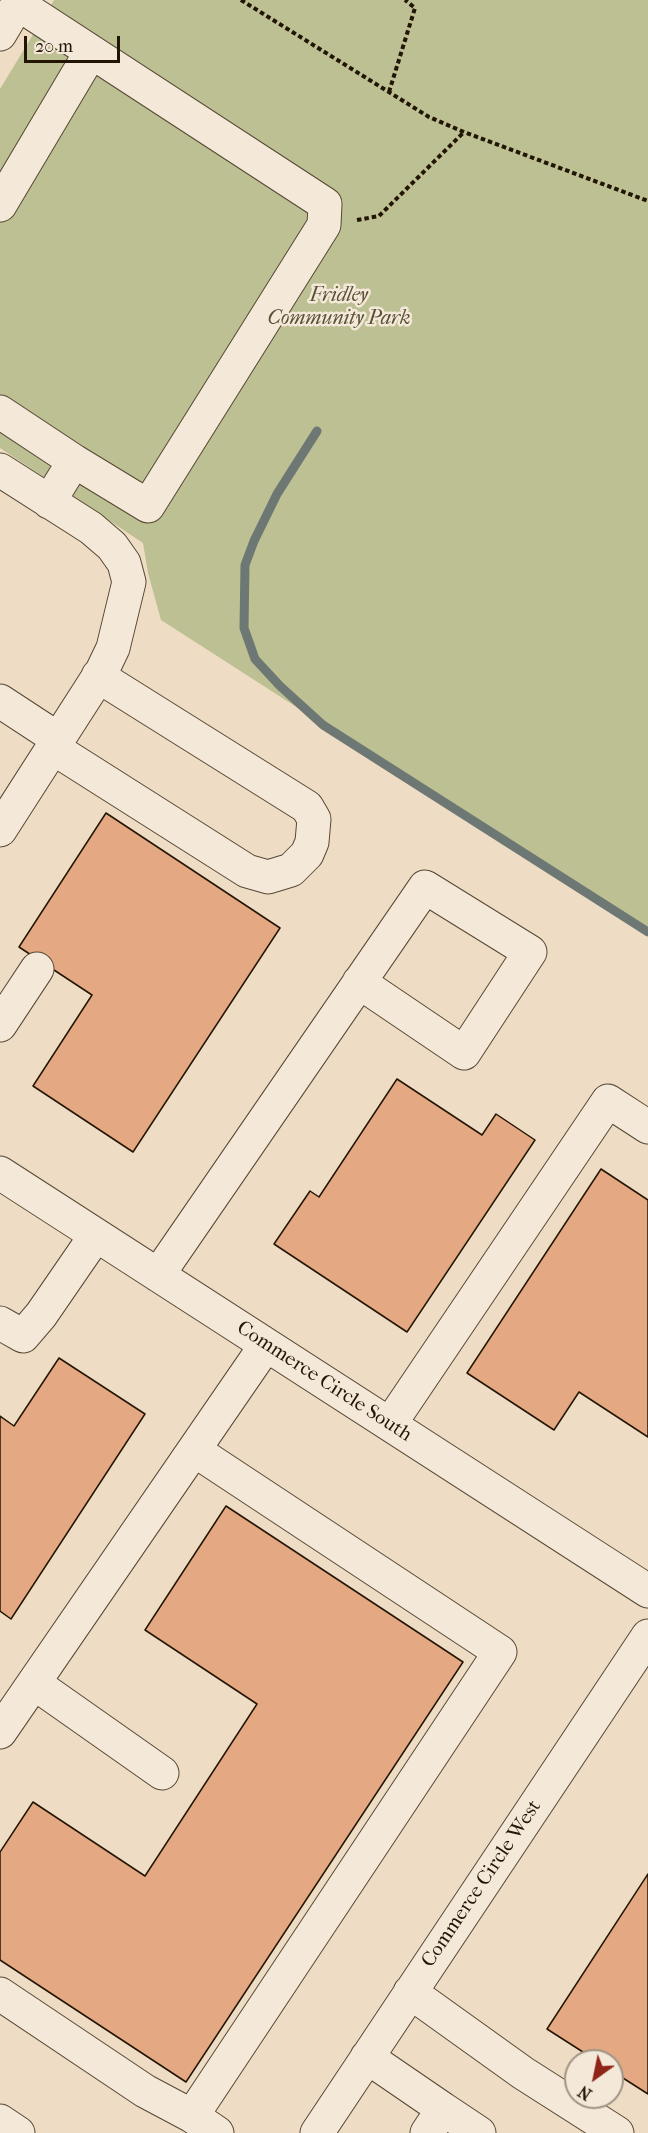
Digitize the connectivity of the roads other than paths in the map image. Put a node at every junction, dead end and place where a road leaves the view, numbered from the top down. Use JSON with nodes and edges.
{"nodes":[{"id":1,"x":19,"y":2,"type":"edge"},
{"id":2,"x":0,"y":34,"type":"edge"},
{"id":3,"x":92,"y":52,"type":"junction"},
{"id":4,"x":0,"y":205,"type":"edge"},
{"id":5,"x":0,"y":412,"type":"edge"},
{"id":6,"x":74,"y":461,"type":"junction"},
{"id":7,"x":0,"y":470,"type":"edge"},
{"id":8,"x":49,"y":502,"type":"junction"},
{"id":9,"x":98,"y":676,"type":"junction"},
{"id":10,"x":0,"y":701,"type":"edge"},
{"id":11,"x":56,"y":744,"type":"junction"},
{"id":12,"x":0,"y":830,"type":"edge"},
{"id":13,"x":37,"y":969,"type":"dead end"},
{"id":14,"x":359,"y":982,"type":"junction"},
{"id":15,"x":0,"y":1025,"type":"edge"},
{"id":16,"x":648,"y":1127,"type":"edge"},
{"id":17,"x":0,"y":1173,"type":"edge"},
{"id":18,"x":96,"y":1235,"type":"junction"},
{"id":19,"x":158,"y":1275,"type":"junction"},
{"id":20,"x":0,"y":1323,"type":"edge"},
{"id":21,"x":266,"y":1345,"type":"junction"},
{"id":22,"x":390,"y":1424,"type":"junction"},
{"id":23,"x":195,"y":1450,"type":"junction"},
{"id":24,"x":648,"y":1591,"type":"edge"},
{"id":25,"x":648,"y":1636,"type":"edge"},
{"id":26,"x":34,"y":1683,"type":"junction"},
{"id":27,"x":0,"y":1732,"type":"edge"},
{"id":28,"x":162,"y":1773,"type":"dead end"},
{"id":29,"x":410,"y":1992,"type":"junction"},
{"id":30,"x":0,"y":1994,"type":"edge"},
{"id":31,"x":367,"y":2057,"type":"junction"},
{"id":32,"x":0,"y":2121,"type":"edge"},
{"id":33,"x":435,"y":2121,"type":"edge"},
{"id":34,"x":205,"y":2125,"type":"edge"},
{"id":35,"x":18,"y":2133,"type":"edge"},
{"id":36,"x":317,"y":2133,"type":"edge"},
{"id":37,"x":479,"y":2133,"type":"edge"},
{"id":38,"x":617,"y":2133,"type":"edge"}],
"edges":[{"from":1,"to":2,"type":"street"},
{"from":1,"to":3,"type":"street"},
{"from":3,"to":4,"type":"street"},
{"from":3,"to":6,"type":"street"},
{"from":5,"to":6,"type":"street"},
{"from":6,"to":8,"type":"street"},
{"from":7,"to":8,"type":"street"},
{"from":8,"to":9,"type":"street"},
{"from":9,"to":11,"type":"street"},
{"from":9,"to":11,"type":"street"},
{"from":10,"to":11,"type":"street"},
{"from":11,"to":12,"type":"street"},
{"from":13,"to":15,"type":"street"},
{"from":14,"to":14,"type":"street"},
{"from":14,"to":19,"type":"street"},
{"from":16,"to":22,"type":"street"},
{"from":17,"to":18,"type":"street","name":"Commerce Circle South"},
{"from":18,"to":19,"type":"street","name":"Commerce Circle South"},
{"from":18,"to":20,"type":"street"},
{"from":19,"to":21,"type":"street","name":"Commerce Circle South"},
{"from":21,"to":22,"type":"street","name":"Commerce Circle South"},
{"from":21,"to":23,"type":"street"},
{"from":22,"to":24,"type":"street","name":"Commerce Circle South"},
{"from":23,"to":26,"type":"street"},
{"from":23,"to":34,"type":"street"},
{"from":25,"to":29,"type":"street","name":"Commerce Circle West"},
{"from":26,"to":27,"type":"street"},
{"from":26,"to":28,"type":"street"},
{"from":29,"to":31,"type":"street","name":"Commerce Circle West"},
{"from":29,"to":38,"type":"street"},
{"from":30,"to":34,"type":"street"},
{"from":31,"to":33,"type":"street"},
{"from":31,"to":36,"type":"street","name":"Commerce Circle West"},
{"from":32,"to":35,"type":"street"},
{"from":33,"to":37,"type":"street"}]}
